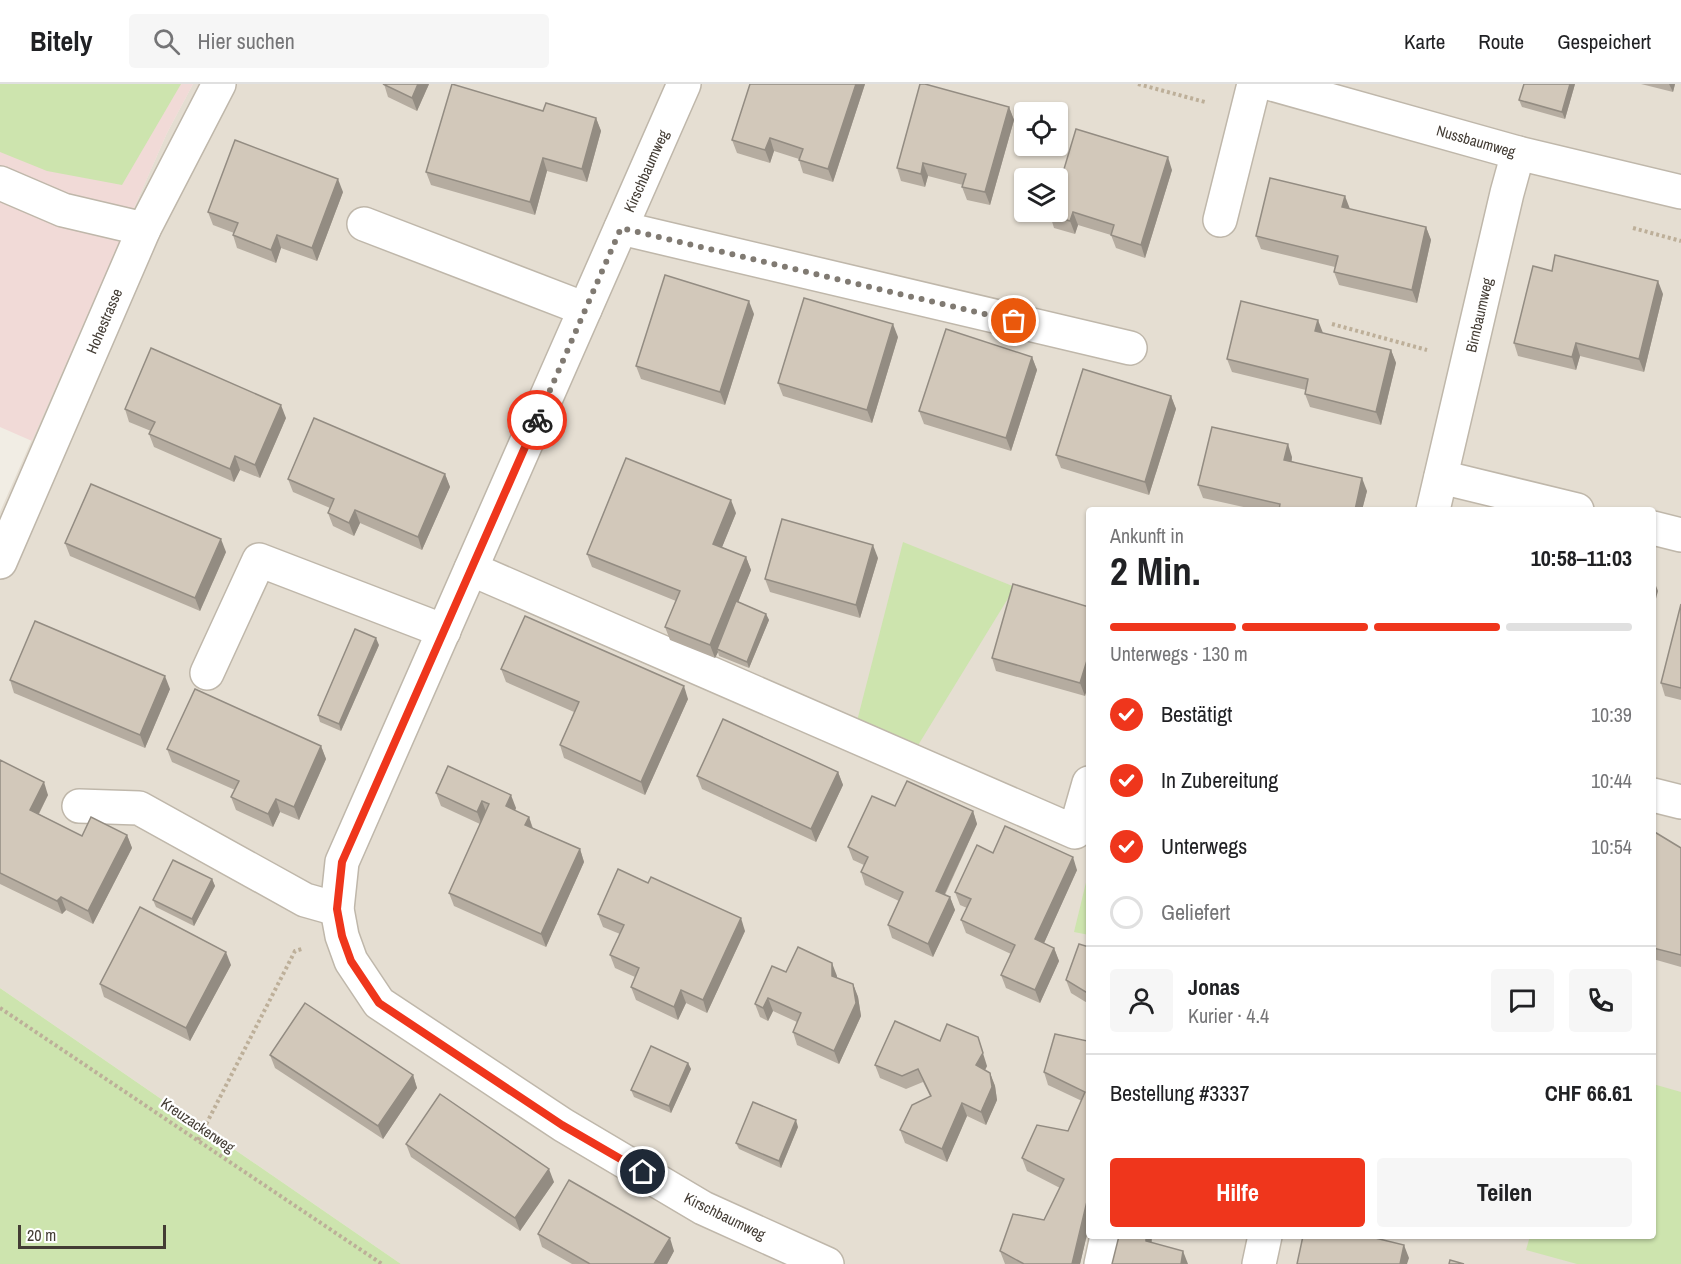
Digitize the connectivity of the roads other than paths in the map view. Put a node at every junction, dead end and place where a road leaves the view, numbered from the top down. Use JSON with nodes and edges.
{"nodes":[{"id":1,"x":219,"y":84,"type":"edge"},
{"id":2,"x":684,"y":84,"type":"edge"},
{"id":3,"x":1254,"y":84,"type":"edge"},
{"id":4,"x":1272,"y":84,"type":"edge"},
{"id":5,"x":1518,"y":153,"type":"junction"},
{"id":6,"x":0,"y":183,"type":"edge"},
{"id":7,"x":1681,"y":192,"type":"edge"},
{"id":8,"x":1220,"y":220,"type":"dead end"},
{"id":9,"x":364,"y":224,"type":"dead end"},
{"id":10,"x":621,"y":228,"type":"junction"},
{"id":11,"x":144,"y":229,"type":"junction"},
{"id":12,"x":585,"y":309,"type":"junction"},
{"id":13,"x":1130,"y":348,"type":"dead end"},
{"id":14,"x":1441,"y":477,"type":"junction"},
{"id":15,"x":1434,"y":507,"type":"edge"},
{"id":16,"x":1565,"y":507,"type":"edge"},
{"id":17,"x":1656,"y":529,"type":"edge"},
{"id":18,"x":1681,"y":535,"type":"edge"},
{"id":19,"x":0,"y":562,"type":"edge"},
{"id":20,"x":471,"y":568,"type":"junction"},
{"id":21,"x":444,"y":631,"type":"junction"},
{"id":22,"x":207,"y":673,"type":"dead end"},
{"id":23,"x":1086,"y":794,"type":"edge"},
{"id":24,"x":1656,"y":796,"type":"edge"},
{"id":25,"x":1681,"y":802,"type":"edge"},
{"id":26,"x":79,"y":806,"type":"dead end"},
{"id":27,"x":339,"y":922,"type":"junction"},
{"id":28,"x":1106,"y":1239,"type":"edge"},
{"id":29,"x":1264,"y":1239,"type":"edge"},
{"id":30,"x":827,"y":1264,"type":"edge"},
{"id":31,"x":1101,"y":1264,"type":"edge"},
{"id":32,"x":1259,"y":1264,"type":"edge"}],
"edges":[{"from":1,"to":11,"type":"street","name":"Hohestrasse"},
{"from":2,"to":10,"type":"street","name":"Kirschbaumweg"},
{"from":3,"to":8,"type":"street"},
{"from":4,"to":5,"type":"street","name":"Nussbaumweg"},
{"from":5,"to":7,"type":"street","name":"Nussbaumweg"},
{"from":5,"to":14,"type":"street","name":"Birnbaumweg"},
{"from":6,"to":11,"type":"street"},
{"from":9,"to":12,"type":"street"},
{"from":10,"to":12,"type":"street","name":"Kirschbaumweg"},
{"from":10,"to":13,"type":"street"},
{"from":11,"to":19,"type":"street","name":"Hohestrasse"},
{"from":12,"to":20,"type":"street","name":"Kirschbaumweg"},
{"from":14,"to":15,"type":"street","name":"Birnbaumweg"},
{"from":14,"to":16,"type":"street"},
{"from":17,"to":18,"type":"street"},
{"from":20,"to":21,"type":"street","name":"Kirschbaumweg"},
{"from":20,"to":23,"type":"street"},
{"from":21,"to":22,"type":"street"},
{"from":21,"to":27,"type":"street","name":"Kirschbaumweg"},
{"from":24,"to":25,"type":"street"},
{"from":26,"to":27,"type":"street"},
{"from":27,"to":30,"type":"street","name":"Kirschbaumweg"},
{"from":28,"to":31,"type":"street"},
{"from":29,"to":32,"type":"street"}]}
